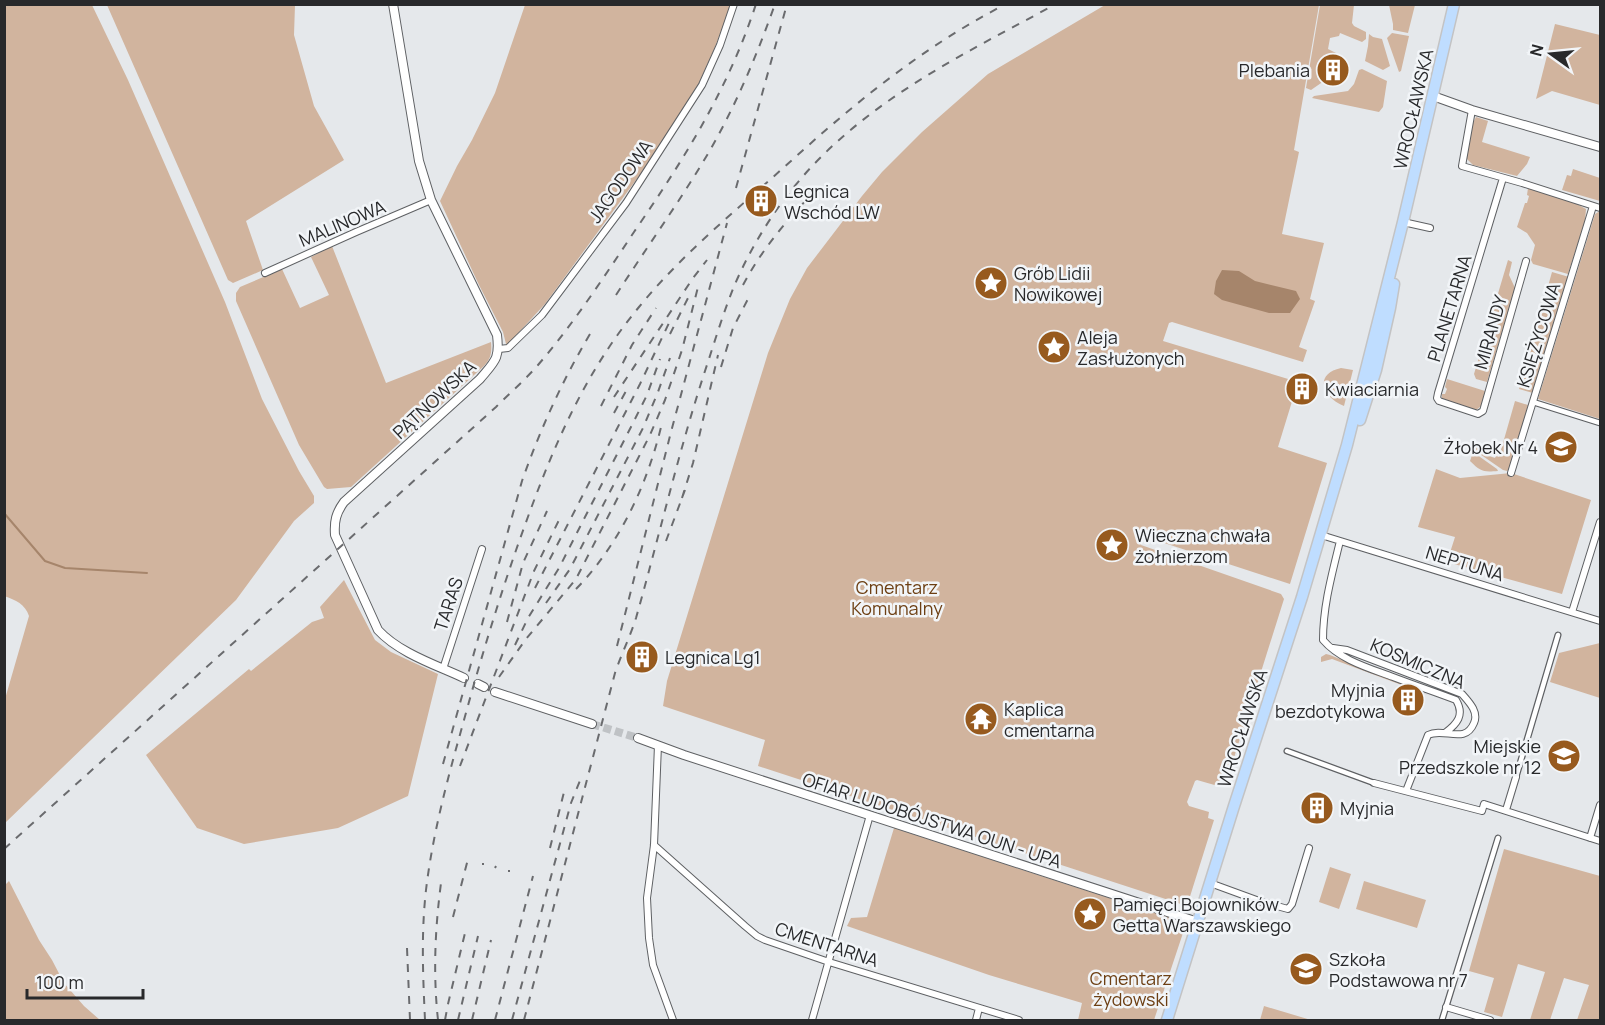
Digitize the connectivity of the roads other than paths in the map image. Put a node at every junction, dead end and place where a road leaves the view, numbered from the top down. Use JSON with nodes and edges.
{"nodes":[{"id":1,"x":393,"y":4,"type":"edge"},
{"id":2,"x":734,"y":4,"type":"edge"},
{"id":3,"x":1454,"y":4,"type":"edge"},
{"id":4,"x":1432,"y":96,"type":"junction"},
{"id":5,"x":1472,"y":110,"type":"junction"},
{"id":6,"x":1600,"y":147,"type":"edge"},
{"id":7,"x":1503,"y":178,"type":"junction"},
{"id":8,"x":431,"y":200,"type":"junction"},
{"id":9,"x":1593,"y":206,"type":"junction"},
{"id":10,"x":1600,"y":208,"type":"edge"},
{"id":11,"x":1403,"y":222,"type":"junction"},
{"id":12,"x":1430,"y":228,"type":"dead end"},
{"id":13,"x":1526,"y":261,"type":"dead end"},
{"id":14,"x":266,"y":273,"type":"dead end"},
{"id":15,"x":499,"y":349,"type":"junction"},
{"id":16,"x":1533,"y":402,"type":"junction"},
{"id":17,"x":1483,"y":411,"type":"joint"},
{"id":18,"x":1600,"y":423,"type":"edge"},
{"id":19,"x":1511,"y":473,"type":"dead end"},
{"id":20,"x":1600,"y":522,"type":"edge"},
{"id":21,"x":1321,"y":535,"type":"junction"},
{"id":22,"x":1340,"y":541,"type":"junction"},
{"id":23,"x":482,"y":549,"type":"dead end"},
{"id":24,"x":1572,"y":612,"type":"junction"},
{"id":25,"x":1600,"y":621,"type":"edge"},
{"id":26,"x":1558,"y":635,"type":"dead end"},
{"id":27,"x":1329,"y":648,"type":"junction"},
{"id":28,"x":443,"y":669,"type":"junction"},
{"id":29,"x":464,"y":678,"type":"dead end"},
{"id":30,"x":495,"y":692,"type":"dead end"},
{"id":31,"x":592,"y":724,"type":"tunnel mouth"},
{"id":32,"x":1445,"y":733,"type":"junction"},
{"id":33,"x":638,"y":738,"type":"tunnel mouth"},
{"id":34,"x":658,"y":745,"type":"junction"},
{"id":35,"x":1287,"y":751,"type":"dead end"},
{"id":36,"x":1516,"y":777,"type":"joint"},
{"id":37,"x":1374,"y":783,"type":"joint"},
{"id":38,"x":1406,"y":791,"type":"junction"},
{"id":39,"x":1600,"y":805,"type":"edge"},
{"id":40,"x":1506,"y":810,"type":"junction"},
{"id":41,"x":870,"y":815,"type":"junction"},
{"id":42,"x":1498,"y":838,"type":"dead end"},
{"id":43,"x":1590,"y":838,"type":"junction"},
{"id":44,"x":1600,"y":841,"type":"edge"},
{"id":45,"x":654,"y":845,"type":"junction"},
{"id":46,"x":1309,"y":848,"type":"dead end"},
{"id":47,"x":1210,"y":883,"type":"junction"},
{"id":48,"x":1198,"y":922,"type":"junction"},
{"id":49,"x":829,"y":962,"type":"junction"},
{"id":50,"x":1446,"y":1007,"type":"junction"},
{"id":51,"x":980,"y":1008,"type":"junction"},
{"id":52,"x":673,"y":1020,"type":"edge"},
{"id":53,"x":812,"y":1020,"type":"edge"},
{"id":54,"x":976,"y":1020,"type":"edge"},
{"id":55,"x":1019,"y":1020,"type":"edge"},
{"id":56,"x":1167,"y":1020,"type":"edge"},
{"id":57,"x":1442,"y":1020,"type":"edge"},
{"id":58,"x":1490,"y":1020,"type":"edge"}],
"edges":[{"from":1,"to":8,"type":"street"},
{"from":2,"to":15,"type":"street","name":"JAGODOWA"},
{"from":3,"to":4,"type":"main road","name":"WROCŁAWSKA"},
{"from":4,"to":5,"type":"street"},
{"from":4,"to":11,"type":"main road","name":"WROCŁAWSKA"},
{"from":5,"to":6,"type":"street"},
{"from":5,"to":7,"type":"street"},
{"from":7,"to":9,"type":"street"},
{"from":7,"to":17,"type":"street","name":"PLANETARNA"},
{"from":8,"to":14,"type":"street","name":"MALINOWA"},
{"from":8,"to":15,"type":"street"},
{"from":9,"to":10,"type":"street"},
{"from":9,"to":16,"type":"street","name":"KSIĘŻYCOWA"},
{"from":11,"to":12,"type":"street"},
{"from":11,"to":21,"type":"main road","name":"WROCŁAWSKA"},
{"from":13,"to":17,"type":"street","name":"MIRANDY"},
{"from":15,"to":28,"type":"street","name":"PĄTNOWSKA"},
{"from":16,"to":18,"type":"street"},
{"from":16,"to":19,"type":"street","name":"KSIĘŻYCOWA"},
{"from":20,"to":24,"type":"street"},
{"from":21,"to":22,"type":"street","name":"NEPTUNA"},
{"from":21,"to":47,"type":"main road","name":"WROCŁAWSKA"},
{"from":22,"to":24,"type":"street","name":"NEPTUNA"},
{"from":22,"to":27,"type":"street"},
{"from":23,"to":28,"type":"street","name":"TARAS"},
{"from":24,"to":25,"type":"street","name":"NEPTUNA"},
{"from":26,"to":36,"type":"street"},
{"from":27,"to":32,"type":"street"},
{"from":27,"to":32,"type":"street","name":"KOSMICZNA"},
{"from":28,"to":29,"type":"street","name":"PĄTNOWSKA"},
{"from":30,"to":31,"type":"street"},
{"from":32,"to":38,"type":"street","name":"KOSMICZNA"},
{"from":33,"to":34,"type":"street"},
{"from":34,"to":41,"type":"street","name":"OFIAR LUDOBÓJSTWA OUN - UPA"},
{"from":34,"to":45,"type":"street"},
{"from":35,"to":37,"type":"street"},
{"from":36,"to":40,"type":"street"},
{"from":37,"to":38,"type":"street"},
{"from":38,"to":40,"type":"street"},
{"from":39,"to":43,"type":"street"},
{"from":40,"to":43,"type":"street"},
{"from":41,"to":48,"type":"street","name":"OFIAR LUDOBÓJSTWA OUN - UPA"},
{"from":41,"to":49,"type":"street"},
{"from":42,"to":50,"type":"street"},
{"from":43,"to":44,"type":"street"},
{"from":45,"to":49,"type":"street","name":"CMENTARNA"},
{"from":45,"to":52,"type":"street"},
{"from":46,"to":47,"type":"street"},
{"from":47,"to":48,"type":"main road","name":"WROCŁAWSKA"},
{"from":48,"to":56,"type":"main road","name":"WROCŁAWSKA"},
{"from":49,"to":51,"type":"street","name":"CMENTARNA"},
{"from":49,"to":53,"type":"street"},
{"from":50,"to":57,"type":"street"},
{"from":50,"to":58,"type":"street"},
{"from":51,"to":54,"type":"street"},
{"from":51,"to":55,"type":"street","name":"CMENTARNA"}]}
